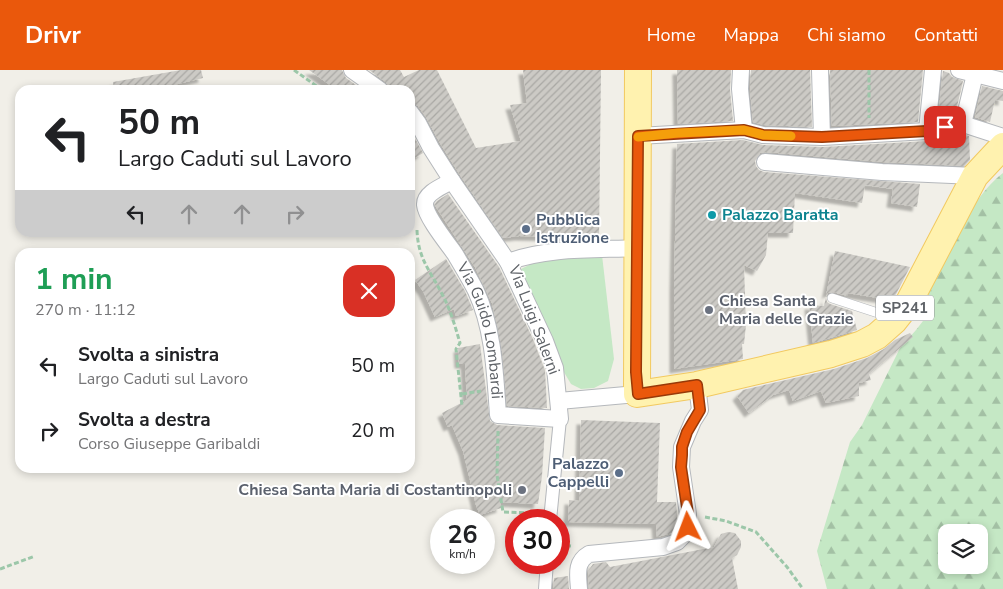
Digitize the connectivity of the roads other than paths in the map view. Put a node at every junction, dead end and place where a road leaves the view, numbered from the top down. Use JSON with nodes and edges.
{"nodes":[{"id":1,"x":352,"y":70,"type":"edge"},
{"id":2,"x":638,"y":70,"type":"edge"},
{"id":3,"x":741,"y":70,"type":"edge"},
{"id":4,"x":820,"y":70,"type":"edge"},
{"id":5,"x":933,"y":70,"type":"edge"},
{"id":6,"x":970,"y":71,"type":"edge"},
{"id":7,"x":1003,"y":81,"type":"edge"},
{"id":8,"x":373,"y":85,"type":"edge"},
{"id":9,"x":415,"y":119,"type":"edge"},
{"id":10,"x":963,"y":124,"type":"junction"},
{"id":11,"x":744,"y":130,"type":"junction"},
{"id":12,"x":927,"y":131,"type":"junction"},
{"id":13,"x":638,"y":136,"type":"junction"},
{"id":14,"x":822,"y":137,"type":"junction"},
{"id":15,"x":1003,"y":137,"type":"edge"},
{"id":16,"x":1003,"y":146,"type":"edge"},
{"id":17,"x":765,"y":162,"type":"dead end"},
{"id":18,"x":975,"y":176,"type":"junction"},
{"id":19,"x":454,"y":184,"type":"junction"},
{"id":20,"x":638,"y":248,"type":"junction"},
{"id":21,"x":508,"y":262,"type":"junction"},
{"id":22,"x":832,"y":298,"type":"dead end"},
{"id":23,"x":894,"y":321,"type":"junction"},
{"id":24,"x":697,"y":385,"type":"junction"},
{"id":25,"x":638,"y":394,"type":"junction"},
{"id":26,"x":567,"y":400,"type":"junction"},
{"id":27,"x":560,"y":419,"type":"junction"},
{"id":28,"x":551,"y":509,"type":"edge"},
{"id":29,"x":546,"y":574,"type":"edge"},
{"id":30,"x":545,"y":589,"type":"edge"},
{"id":31,"x":579,"y":589,"type":"edge"}],
"edges":[{"from":1,"to":8,"type":"street"},
{"from":2,"to":13,"type":"main road"},
{"from":3,"to":11,"type":"street"},
{"from":4,"to":14,"type":"street"},
{"from":5,"to":12,"type":"street"},
{"from":6,"to":7,"type":"street"},
{"from":6,"to":10,"type":"street"},
{"from":9,"to":19,"type":"street"},
{"from":10,"to":12,"type":"street"},
{"from":10,"to":15,"type":"street"},
{"from":11,"to":13,"type":"street"},
{"from":11,"to":14,"type":"street"},
{"from":12,"to":14,"type":"street"},
{"from":13,"to":20,"type":"main road"},
{"from":16,"to":18,"type":"main road","number":"SP241"},
{"from":17,"to":18,"type":"street"},
{"from":18,"to":23,"type":"main road","number":"SP241"},
{"from":19,"to":21,"type":"street"},
{"from":19,"to":27,"type":"street","name":"Via Guido Lombardi"},
{"from":20,"to":21,"type":"street","name":"Via Luigi Salerni"},
{"from":20,"to":25,"type":"main road"},
{"from":21,"to":26,"type":"street","name":"Via Luigi Salerni"},
{"from":22,"to":23,"type":"lane"},
{"from":23,"to":24,"type":"main road","number":"SP241"},
{"from":24,"to":25,"type":"main road","number":"SP241"},
{"from":24,"to":31,"type":"street"},
{"from":25,"to":26,"type":"street"},
{"from":26,"to":27,"type":"street","name":"Via Luigi Salerni"},
{"from":27,"to":28,"type":"street"},
{"from":29,"to":30,"type":"street"}]}
